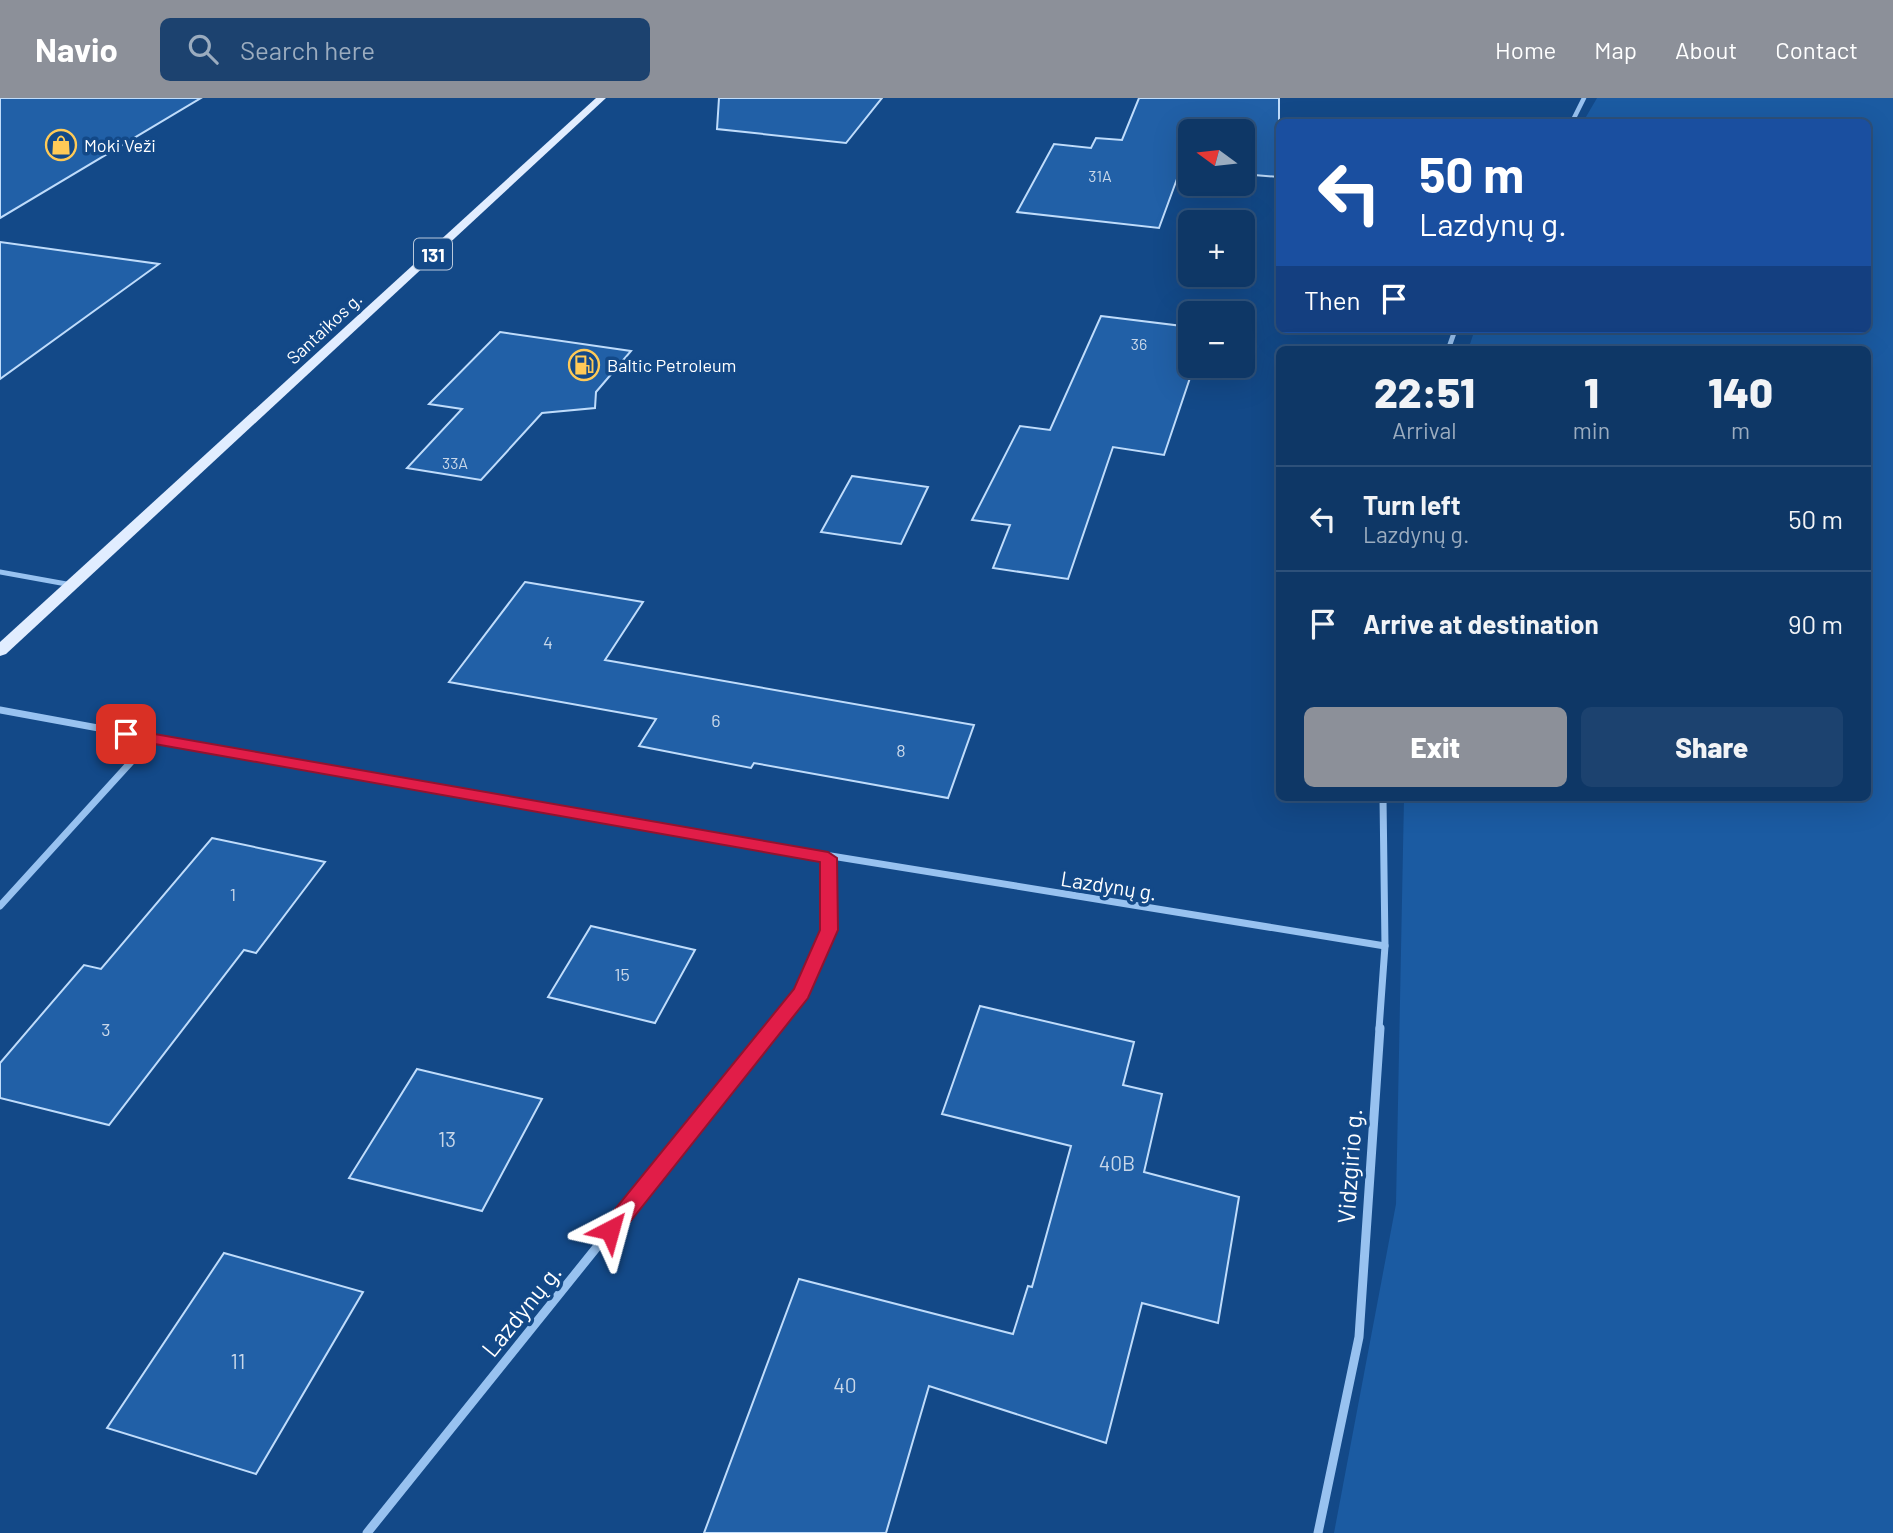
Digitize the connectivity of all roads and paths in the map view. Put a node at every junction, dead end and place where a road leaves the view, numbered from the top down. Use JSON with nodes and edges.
{"nodes":[{"id":1,"x":601,"y":98,"type":"edge"},
{"id":2,"x":1584,"y":98,"type":"edge"},
{"id":3,"x":1574,"y":119,"type":"edge"},
{"id":4,"x":0,"y":572,"type":"edge"},
{"id":5,"x":72,"y":585,"type":"junction"},
{"id":6,"x":0,"y":651,"type":"edge"},
{"id":7,"x":0,"y":710,"type":"edge"},
{"id":8,"x":151,"y":740,"type":"junction"},
{"id":9,"x":1383,"y":801,"type":"edge"},
{"id":10,"x":828,"y":858,"type":"junction"},
{"id":11,"x":0,"y":906,"type":"edge"},
{"id":12,"x":1385,"y":946,"type":"junction"},
{"id":13,"x":367,"y":1533,"type":"edge"},
{"id":14,"x":1318,"y":1533,"type":"edge"}],
"edges":[{"from":1,"to":5,"type":"main road","name":"Santaikos g.","number":"131"},
{"from":2,"to":3,"type":"street"},
{"from":4,"to":5,"type":"street"},
{"from":5,"to":6,"type":"main road","name":"Santaikos g.","number":"131"},
{"from":7,"to":8,"type":"street","name":"Lazdynų g."},
{"from":8,"to":10,"type":"street","name":"Lazdynų g."},
{"from":8,"to":11,"type":"street"},
{"from":9,"to":12,"type":"street","name":"Vidzgirio g."},
{"from":10,"to":12,"type":"street","name":"Lazdynų g."},
{"from":10,"to":13,"type":"street","name":"Lazdynų g."},
{"from":12,"to":14,"type":"street","name":"Vidzgirio g."}]}
